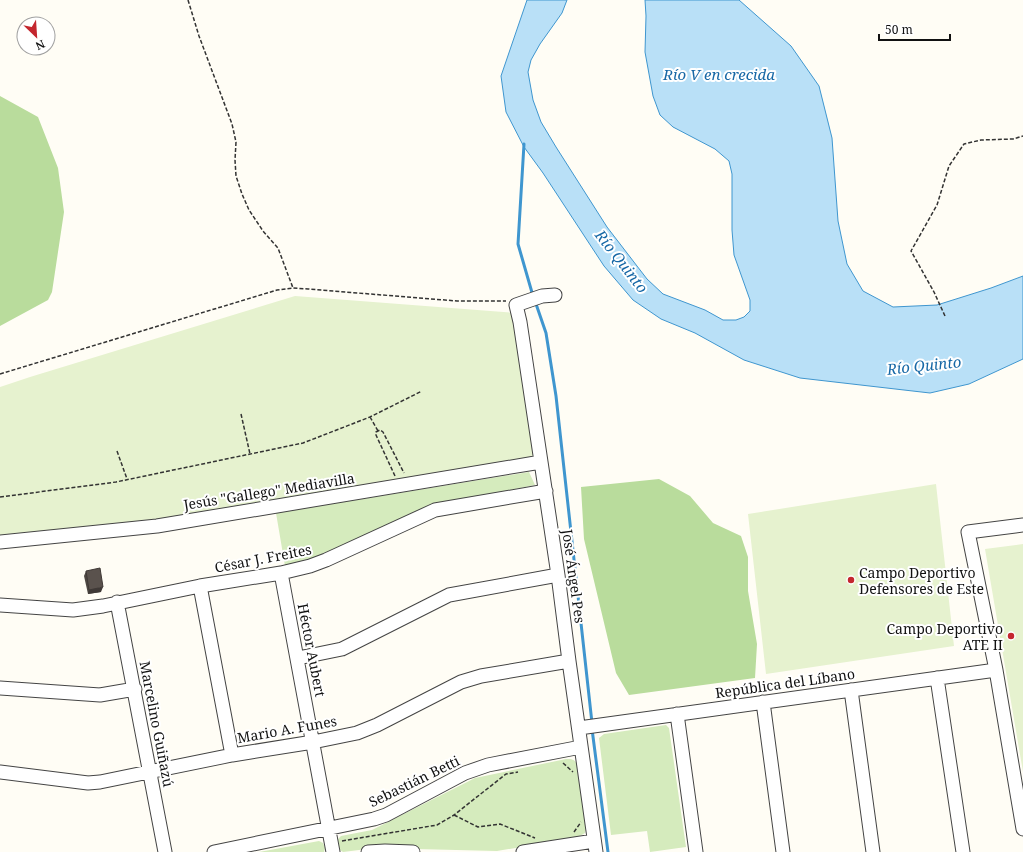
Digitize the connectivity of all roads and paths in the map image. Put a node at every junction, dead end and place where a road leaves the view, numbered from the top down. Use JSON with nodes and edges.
{"nodes":[{"id":1,"x":188,"y":0,"type":"edge"},
{"id":2,"x":1023,"y":136,"type":"edge"},
{"id":3,"x":293,"y":288,"type":"junction"},
{"id":4,"x":549,"y":296,"type":"dead end"},
{"id":5,"x":520,"y":304,"type":"junction"},
{"id":6,"x":945,"y":316,"type":"dead end"},
{"id":7,"x":0,"y":374,"type":"edge"},
{"id":8,"x":422,"y":391,"type":"dead end"},
{"id":9,"x":241,"y":414,"type":"dead end"},
{"id":10,"x":370,"y":417,"type":"junction"},
{"id":11,"x":378,"y":431,"type":"junction"},
{"id":12,"x":117,"y":451,"type":"dead end"},
{"id":13,"x":250,"y":454,"type":"junction"},
{"id":14,"x":541,"y":462,"type":"junction"},
{"id":15,"x":127,"y":479,"type":"junction"},
{"id":16,"x":404,"y":485,"type":"junction"},
{"id":17,"x":546,"y":491,"type":"junction"},
{"id":18,"x":0,"y":497,"type":"edge"},
{"id":19,"x":1023,"y":525,"type":"edge"},
{"id":20,"x":0,"y":542,"type":"edge"},
{"id":21,"x":281,"y":573,"type":"junction"},
{"id":22,"x":558,"y":575,"type":"junction"},
{"id":23,"x":200,"y":586,"type":"junction"},
{"id":24,"x":118,"y":602,"type":"junction"},
{"id":25,"x":0,"y":605,"type":"edge"},
{"id":26,"x":298,"y":658,"type":"junction"},
{"id":27,"x":569,"y":661,"type":"junction"},
{"id":28,"x":996,"y":670,"type":"junction"},
{"id":29,"x":938,"y":678,"type":"junction"},
{"id":30,"x":0,"y":688,"type":"edge"},
{"id":31,"x":135,"y":689,"type":"junction"},
{"id":32,"x":851,"y":690,"type":"junction"},
{"id":33,"x":763,"y":702,"type":"junction"},
{"id":34,"x":677,"y":714,"type":"junction"},
{"id":35,"x":579,"y":728,"type":"junction"},
{"id":36,"x":313,"y":742,"type":"junction"},
{"id":37,"x":582,"y":747,"type":"junction"},
{"id":38,"x":232,"y":755,"type":"junction"},
{"id":39,"x":563,"y":762,"type":"dead end"},
{"id":40,"x":520,"y":771,"type":"dead end"},
{"id":41,"x":0,"y":772,"type":"edge"},
{"id":42,"x":150,"y":772,"type":"junction"},
{"id":43,"x":575,"y":774,"type":"dead end"},
{"id":44,"x":454,"y":815,"type":"junction"},
{"id":45,"x":582,"y":819,"type":"dead end"},
{"id":46,"x":329,"y":828,"type":"junction"},
{"id":47,"x":1023,"y":829,"type":"edge"},
{"id":48,"x":571,"y":837,"type":"dead end"},
{"id":49,"x":536,"y":839,"type":"dead end"},
{"id":50,"x":335,"y":847,"type":"edge"},
{"id":51,"x":595,"y":847,"type":"edge"},
{"id":52,"x":165,"y":852,"type":"edge"},
{"id":53,"x":214,"y":852,"type":"edge"},
{"id":54,"x":368,"y":852,"type":"edge"},
{"id":55,"x":413,"y":852,"type":"edge"},
{"id":56,"x":524,"y":852,"type":"edge"},
{"id":57,"x":696,"y":852,"type":"edge"},
{"id":58,"x":783,"y":852,"type":"edge"},
{"id":59,"x":873,"y":852,"type":"edge"},
{"id":60,"x":963,"y":852,"type":"edge"}],
"edges":[{"from":1,"to":3,"type":"path"},
{"from":2,"to":6,"type":"path"},
{"from":3,"to":5,"type":"path"},
{"from":3,"to":7,"type":"path"},
{"from":4,"to":5,"type":"street"},
{"from":5,"to":14,"type":"street","name":"José Ángel Pes"},
{"from":8,"to":10,"type":"path"},
{"from":9,"to":13,"type":"path"},
{"from":10,"to":11,"type":"path"},
{"from":10,"to":13,"type":"path"},
{"from":11,"to":16,"type":"path"},
{"from":11,"to":16,"type":"path"},
{"from":12,"to":15,"type":"path"},
{"from":13,"to":15,"type":"path"},
{"from":14,"to":16,"type":"street","name":"Jesús \"Gallego\" Mediavilla"},
{"from":14,"to":17,"type":"street","name":"José Ángel Pes"},
{"from":15,"to":18,"type":"path"},
{"from":16,"to":20,"type":"street","name":"Jesús \"Gallego\" Mediavilla"},
{"from":17,"to":21,"type":"street","name":"César J. Freites"},
{"from":17,"to":22,"type":"street","name":"José Ángel Pes"},
{"from":19,"to":28,"type":"street"},
{"from":21,"to":23,"type":"street","name":"César J. Freites"},
{"from":21,"to":26,"type":"street","name":"Héctor Aubert"},
{"from":22,"to":26,"type":"street"},
{"from":22,"to":27,"type":"street","name":"José Ángel Pes"},
{"from":23,"to":24,"type":"street","name":"César J. Freites"},
{"from":23,"to":38,"type":"street"},
{"from":24,"to":25,"type":"street","name":"César J. Freites"},
{"from":24,"to":31,"type":"street","name":"Marcelino Guiñazú"},
{"from":26,"to":36,"type":"street","name":"Héctor Aubert"},
{"from":27,"to":35,"type":"street","name":"José Ángel Pes"},
{"from":27,"to":36,"type":"street","name":"Mario A. Funes"},
{"from":28,"to":29,"type":"street","name":"República del Líbano"},
{"from":28,"to":47,"type":"street"},
{"from":29,"to":32,"type":"street","name":"República del Líbano"},
{"from":29,"to":60,"type":"street"},
{"from":30,"to":31,"type":"street"},
{"from":31,"to":42,"type":"street","name":"Marcelino Guiñazú"},
{"from":32,"to":33,"type":"street","name":"República del Líbano"},
{"from":32,"to":59,"type":"street"},
{"from":33,"to":34,"type":"street","name":"República del Líbano"},
{"from":33,"to":58,"type":"street"},
{"from":34,"to":35,"type":"street","name":"República del Líbano"},
{"from":34,"to":57,"type":"street"},
{"from":35,"to":37,"type":"street","name":"José Ángel Pes"},
{"from":36,"to":38,"type":"street","name":"Mario A. Funes"},
{"from":36,"to":46,"type":"street","name":"Héctor Aubert"},
{"from":37,"to":46,"type":"street","name":"Sebastián Betti"},
{"from":37,"to":51,"type":"street","name":"José Ángel Pes"},
{"from":38,"to":42,"type":"street","name":"Mario A. Funes"},
{"from":39,"to":43,"type":"path"},
{"from":40,"to":44,"type":"path"},
{"from":41,"to":42,"type":"street","name":"Mario A. Funes"},
{"from":42,"to":52,"type":"street","name":"Marcelino Guiñazú"},
{"from":44,"to":49,"type":"path"},
{"from":44,"to":50,"type":"path"},
{"from":45,"to":48,"type":"path"},
{"from":46,"to":50,"type":"street","name":"Héctor Aubert"},
{"from":46,"to":53,"type":"street","name":"Sebastián Betti"},
{"from":51,"to":56,"type":"street"},
{"from":54,"to":55,"type":"street"}]}
